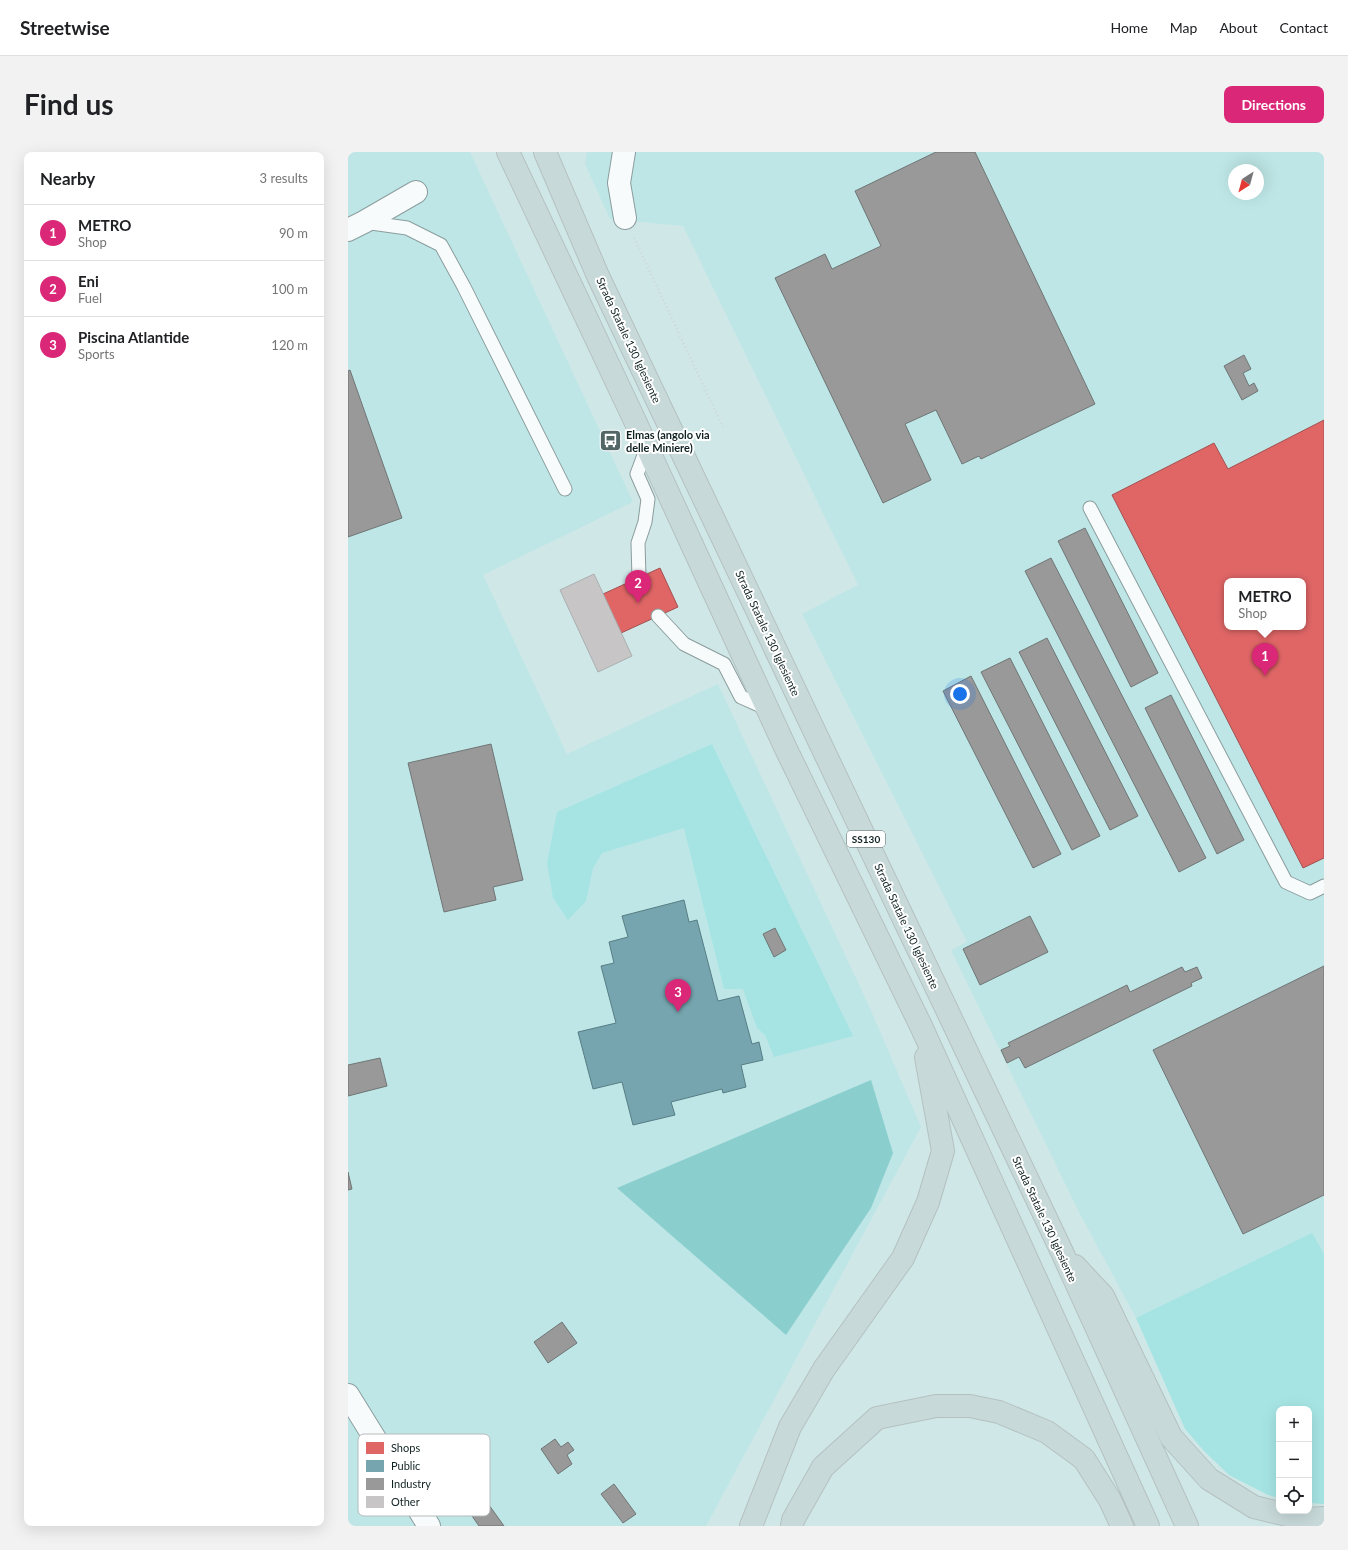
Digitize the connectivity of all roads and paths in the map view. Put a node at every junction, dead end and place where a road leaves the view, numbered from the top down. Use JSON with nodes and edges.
{"nodes":[{"id":1,"x":508,"y":152,"type":"edge"},
{"id":2,"x":545,"y":152,"type":"edge"},
{"id":3,"x":624,"y":152,"type":"edge"},
{"id":4,"x":416,"y":192,"type":"dead end"},
{"id":5,"x":625,"y":218,"type":"joint"},
{"id":6,"x":356,"y":226,"type":"edge"},
{"id":7,"x":723,"y":427,"type":"dead end"},
{"id":8,"x":647,"y":447,"type":"junction"},
{"id":9,"x":565,"y":489,"type":"dead end"},
{"id":10,"x":1090,"y":508,"type":"dead end"},
{"id":11,"x":639,"y":578,"type":"dead end"},
{"id":12,"x":658,"y":616,"type":"dead end"},
{"id":13,"x":768,"y":709,"type":"junction"},
{"id":14,"x":1324,"y":886,"type":"edge"},
{"id":15,"x":921,"y":1026,"type":"junction"},
{"id":16,"x":1062,"y":1252,"type":"junction"},
{"id":17,"x":348,"y":1395,"type":"edge"},
{"id":18,"x":372,"y":1434,"type":"edge"},
{"id":19,"x":423,"y":1516,"type":"edge"},
{"id":20,"x":1324,"y":1518,"type":"edge"},
{"id":21,"x":429,"y":1526,"type":"edge"},
{"id":22,"x":751,"y":1526,"type":"edge"},
{"id":23,"x":792,"y":1526,"type":"edge"},
{"id":24,"x":1122,"y":1526,"type":"edge"},
{"id":25,"x":1148,"y":1526,"type":"edge"},
{"id":26,"x":1187,"y":1526,"type":"edge"}],
"edges":[{"from":1,"to":8,"type":"highway","number":"SS130"},
{"from":2,"to":16,"type":"highway","name":"Strada Statale 130 Iglesiente","number":"SS130"},
{"from":3,"to":5,"type":"street"},
{"from":4,"to":6,"type":"street"},
{"from":5,"to":7,"type":"path"},
{"from":6,"to":9,"type":"lane"},
{"from":8,"to":11,"type":"lane"},
{"from":8,"to":13,"type":"highway","number":"SS130"},
{"from":10,"to":14,"type":"lane"},
{"from":12,"to":13,"type":"lane"},
{"from":13,"to":15,"type":"highway","number":"SS130"},
{"from":15,"to":22,"type":"highway"},
{"from":15,"to":25,"type":"highway","number":"SS130"},
{"from":16,"to":20,"type":"highway"},
{"from":16,"to":26,"type":"highway","name":"Strada Statale 130 Iglesiente","number":"SS130"},
{"from":17,"to":18,"type":"street"},
{"from":19,"to":21,"type":"street"},
{"from":23,"to":24,"type":"highway"}]}
